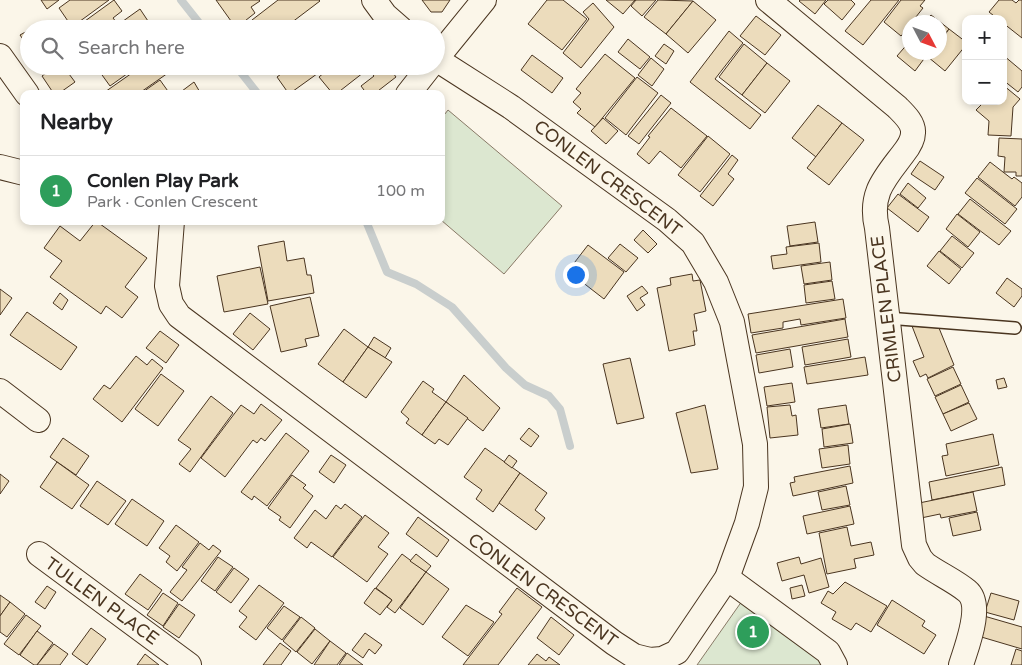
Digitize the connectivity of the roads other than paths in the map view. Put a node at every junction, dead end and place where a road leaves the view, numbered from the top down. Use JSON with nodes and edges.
{"nodes":[{"id":1,"x":374,"y":0,"type":"edge"},
{"id":2,"x":484,"y":0,"type":"edge"},
{"id":3,"x":768,"y":0,"type":"edge"},
{"id":4,"x":391,"y":20,"type":"edge"},
{"id":5,"x":445,"y":48,"type":"edge"},
{"id":6,"x":0,"y":56,"type":"edge"},
{"id":7,"x":445,"y":65,"type":"edge"},
{"id":8,"x":423,"y":75,"type":"edge"},
{"id":9,"x":24,"y":90,"type":"edge"},
{"id":10,"x":411,"y":90,"type":"edge"},
{"id":11,"x":0,"y":167,"type":"edge"},
{"id":12,"x":20,"y":173,"type":"edge"},
{"id":13,"x":172,"y":225,"type":"edge"},
{"id":14,"x":887,"y":318,"type":"junction"},
{"id":15,"x":1015,"y":328,"type":"dead end"},
{"id":16,"x":0,"y":391,"type":"edge"},
{"id":17,"x":38,"y":420,"type":"dead end"},
{"id":18,"x":39,"y":554,"type":"dead end"},
{"id":19,"x":727,"y":578,"type":"junction"},
{"id":20,"x":664,"y":662,"type":"edge"},
{"id":21,"x":189,"y":665,"type":"edge"},
{"id":22,"x":835,"y":665,"type":"edge"},
{"id":23,"x":961,"y":665,"type":"edge"}],
"edges":[{"from":1,"to":4,"type":"street"},
{"from":2,"to":5,"type":"street"},
{"from":3,"to":14,"type":"street","name":"CRIMLEN PLACE"},
{"from":6,"to":9,"type":"street"},
{"from":7,"to":19,"type":"street","name":"CONLEN CRESCENT"},
{"from":8,"to":10,"type":"street"},
{"from":11,"to":12,"type":"street"},
{"from":13,"to":20,"type":"street","name":"CONLEN CRESCENT"},
{"from":14,"to":15,"type":"lane"},
{"from":14,"to":23,"type":"street","name":"CRIMLEN PLACE"},
{"from":16,"to":17,"type":"street"},
{"from":18,"to":21,"type":"street","name":"TULLEN PLACE"},
{"from":19,"to":20,"type":"street","name":"CONLEN CRESCENT"},
{"from":19,"to":22,"type":"street"}]}
